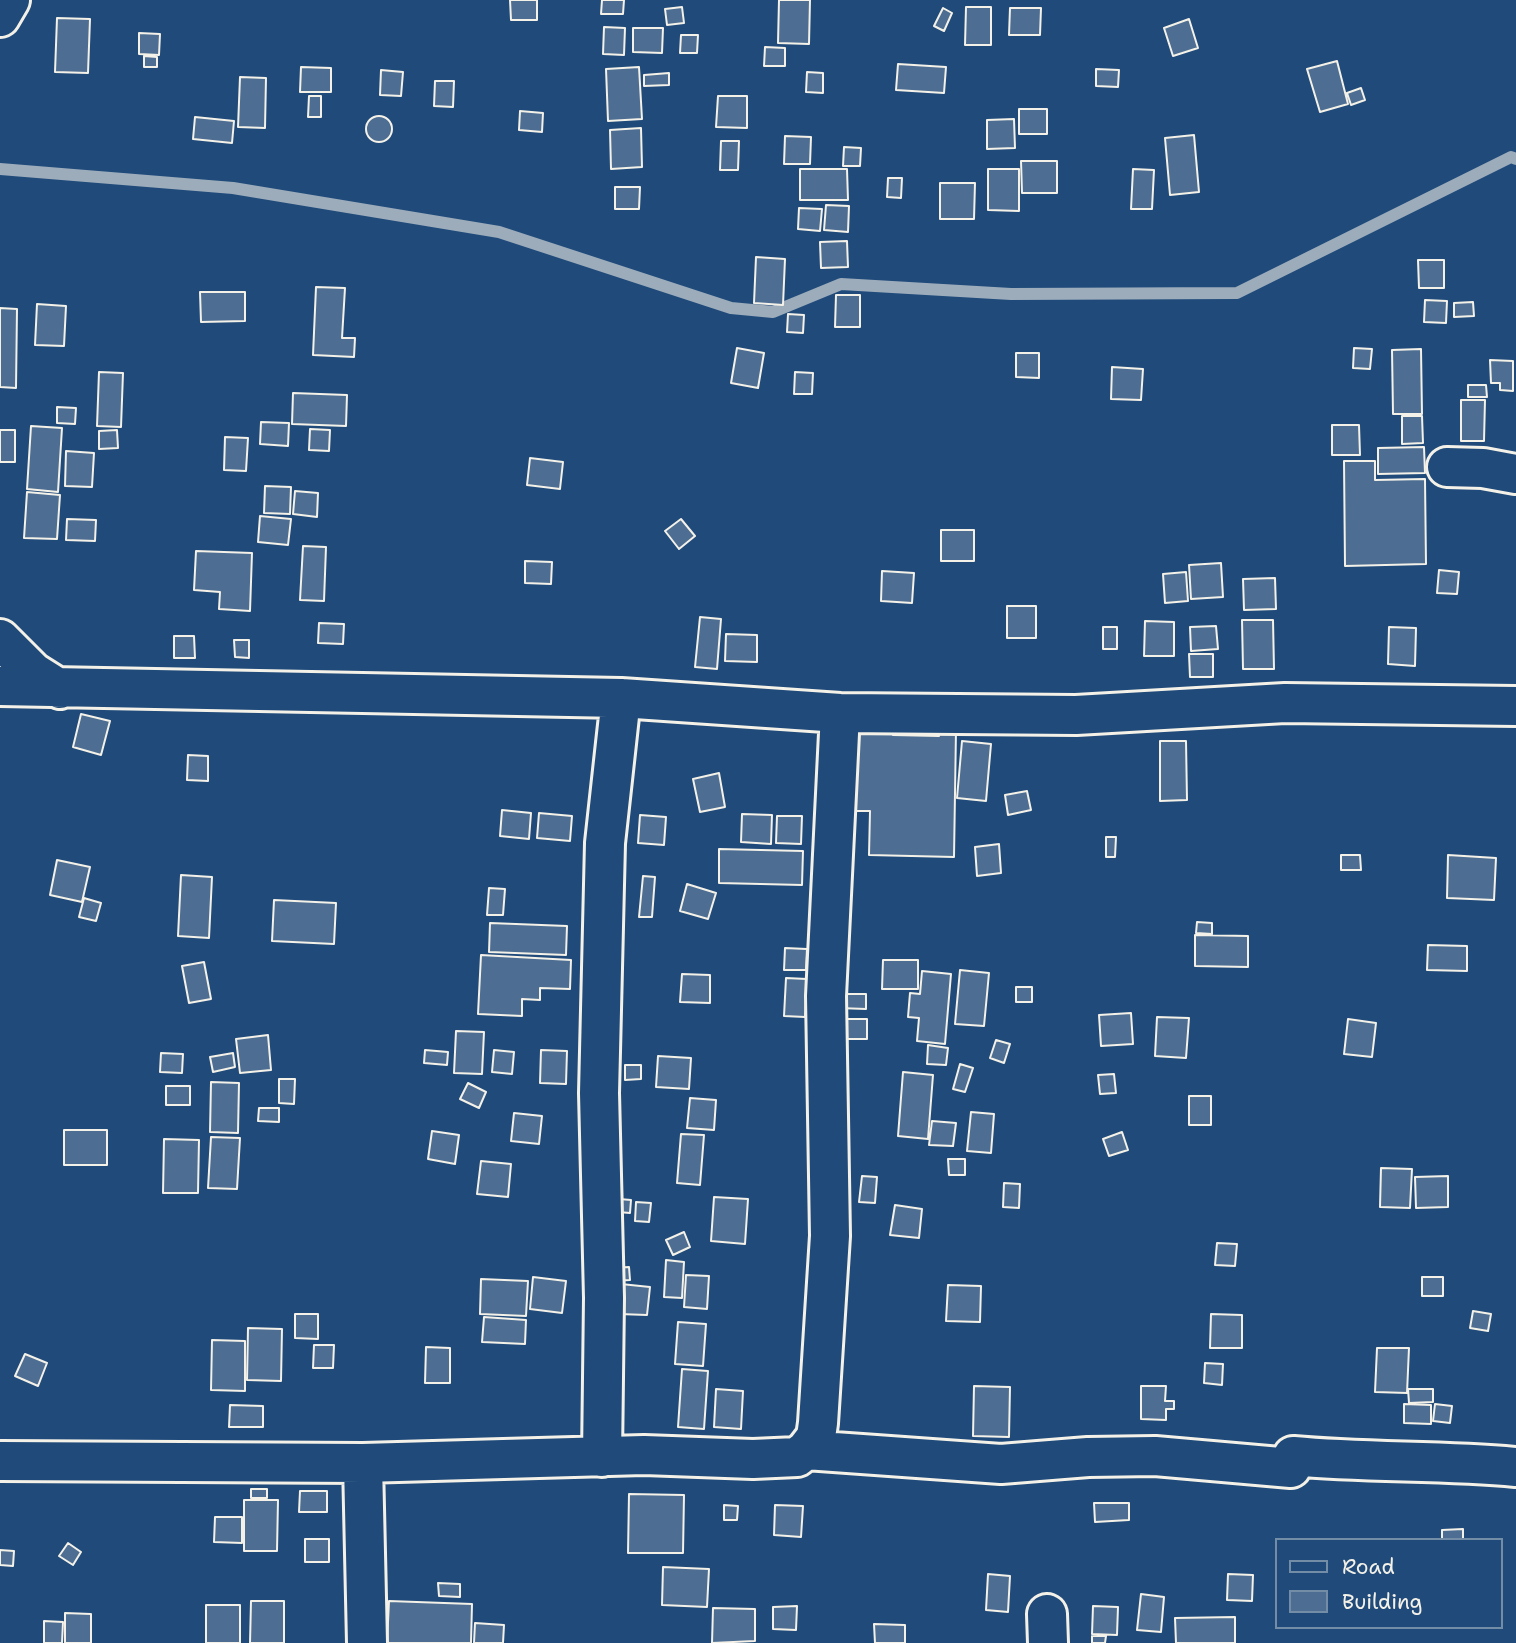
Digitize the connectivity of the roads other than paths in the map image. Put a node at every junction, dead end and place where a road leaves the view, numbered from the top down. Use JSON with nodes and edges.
{"nodes":[{"id":1,"x":10,"y":0,"type":"edge"},
{"id":2,"x":0,"y":17,"type":"edge"},
{"id":3,"x":1447,"y":467,"type":"dead end"},
{"id":4,"x":1516,"y":474,"type":"edge"},
{"id":5,"x":0,"y":639,"type":"edge"},
{"id":6,"x":0,"y":686,"type":"edge"},
{"id":7,"x":60,"y":689,"type":"junction"},
{"id":8,"x":621,"y":698,"type":"junction"},
{"id":9,"x":1516,"y":706,"type":"edge"},
{"id":10,"x":840,"y":713,"type":"junction"},
{"id":11,"x":806,"y":1450,"type":"junction"},
{"id":12,"x":602,"y":1457,"type":"junction"},
{"id":13,"x":0,"y":1461,"type":"edge"},
{"id":14,"x":363,"y":1463,"type":"junction"},
{"id":15,"x":1516,"y":1467,"type":"edge"},
{"id":16,"x":367,"y":1643,"type":"edge"}],
"edges":[{"from":1,"to":2,"type":"street"},
{"from":3,"to":4,"type":"street"},
{"from":5,"to":7,"type":"street"},
{"from":6,"to":7,"type":"street"},
{"from":7,"to":8,"type":"street"},
{"from":8,"to":10,"type":"street"},
{"from":8,"to":12,"type":"street"},
{"from":9,"to":10,"type":"street"},
{"from":10,"to":11,"type":"street"},
{"from":11,"to":12,"type":"street"},
{"from":11,"to":15,"type":"street"},
{"from":12,"to":14,"type":"street"},
{"from":13,"to":14,"type":"street"},
{"from":14,"to":16,"type":"street"}]}
